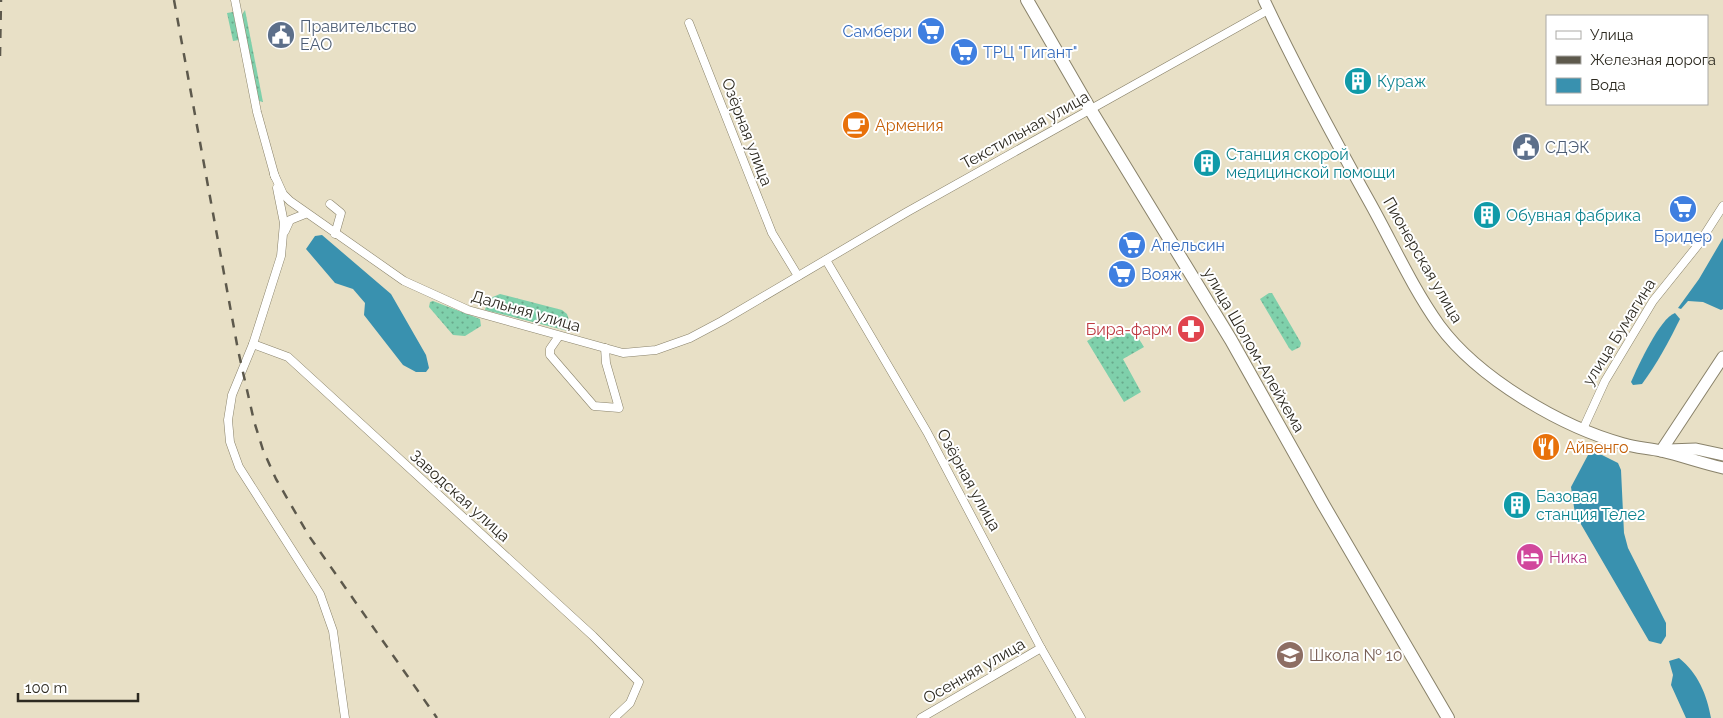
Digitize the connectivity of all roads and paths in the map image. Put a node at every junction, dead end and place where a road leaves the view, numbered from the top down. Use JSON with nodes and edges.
{"nodes":[{"id":1,"x":235,"y":0,"type":"edge"},
{"id":2,"x":1027,"y":0,"type":"edge"},
{"id":3,"x":1260,"y":0,"type":"edge"},
{"id":4,"x":1266,"y":5,"type":"edge"},
{"id":5,"x":689,"y":23,"type":"dead end"},
{"id":6,"x":1090,"y":109,"type":"junction"},
{"id":7,"x":274,"y":174,"type":"junction"},
{"id":8,"x":330,"y":204,"type":"dead end"},
{"id":9,"x":1723,"y":206,"type":"edge"},
{"id":10,"x":305,"y":214,"type":"junction"},
{"id":11,"x":284,"y":233,"type":"junction"},
{"id":12,"x":335,"y":234,"type":"junction"},
{"id":13,"x":826,"y":260,"type":"junction"},
{"id":14,"x":798,"y":276,"type":"junction"},
{"id":15,"x":560,"y":336,"type":"junction"},
{"id":16,"x":253,"y":344,"type":"junction"},
{"id":17,"x":605,"y":348,"type":"junction"},
{"id":18,"x":1723,"y":357,"type":"edge"},
{"id":19,"x":1583,"y":429,"type":"junction"},
{"id":20,"x":1661,"y":451,"type":"junction"},
{"id":21,"x":1723,"y":455,"type":"edge"},
{"id":22,"x":1723,"y":468,"type":"edge"},
{"id":23,"x":1041,"y":648,"type":"junction"},
{"id":24,"x":346,"y":718,"type":"edge"},
{"id":25,"x":614,"y":718,"type":"edge"},
{"id":26,"x":921,"y":718,"type":"edge"},
{"id":27,"x":1081,"y":718,"type":"edge"},
{"id":28,"x":1448,"y":718,"type":"edge"}],
"edges":[{"from":1,"to":7,"type":"street"},
{"from":2,"to":6,"type":"main road","name":"улица Шолом-Алейхема"},
{"from":3,"to":4,"type":"main road","name":"Пионерская улица"},
{"from":4,"to":6,"type":"street","name":"Текстильная улица"},
{"from":4,"to":19,"type":"main road","name":"Пионерская улица"},
{"from":5,"to":14,"type":"street","name":"Озёрная улица"},
{"from":6,"to":13,"type":"street","name":"Текстильная улица"},
{"from":6,"to":28,"type":"main road","name":"улица Шолом-Алейхема"},
{"from":7,"to":10,"type":"street","name":"Дальняя улица"},
{"from":7,"to":11,"type":"street"},
{"from":8,"to":12,"type":"street"},
{"from":9,"to":19,"type":"street","name":"улица Бумагина"},
{"from":10,"to":11,"type":"street"},
{"from":10,"to":12,"type":"street","name":"Дальняя улица"},
{"from":11,"to":16,"type":"street"},
{"from":12,"to":15,"type":"street","name":"Дальняя улица"},
{"from":13,"to":14,"type":"street","name":"Текстильная улица"},
{"from":13,"to":23,"type":"street","name":"Озёрная улица"},
{"from":14,"to":17,"type":"street","name":"Дальняя улица"},
{"from":15,"to":17,"type":"street","name":"Дальняя улица"},
{"from":15,"to":17,"type":"street"},
{"from":16,"to":24,"type":"street"},
{"from":16,"to":25,"type":"street","name":"Заводская улица"},
{"from":18,"to":20,"type":"main road"},
{"from":19,"to":20,"type":"main road","name":"Пионерская улица"},
{"from":20,"to":21,"type":"main road","name":"Пионерская улица"},
{"from":20,"to":22,"type":"main road","name":"Пионерская улица"},
{"from":23,"to":26,"type":"street","name":"Осенняя улица"},
{"from":23,"to":27,"type":"street","name":"Озёрная улица"}]}
